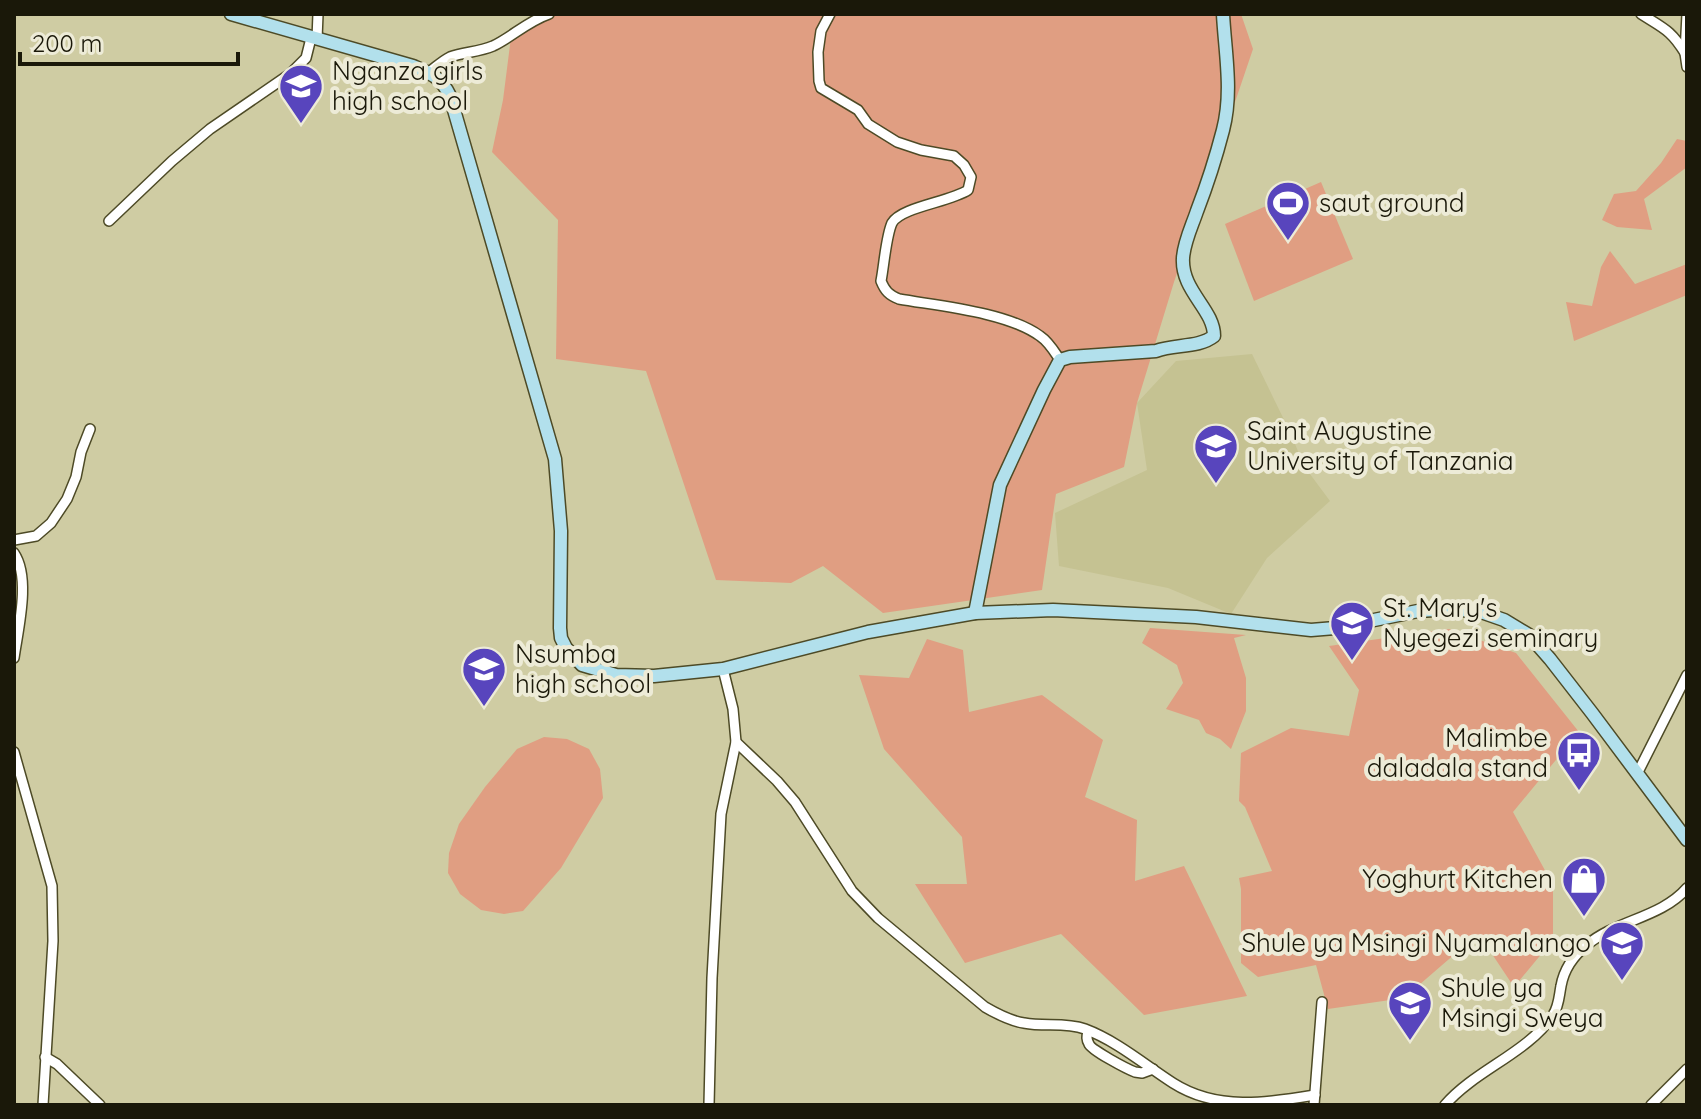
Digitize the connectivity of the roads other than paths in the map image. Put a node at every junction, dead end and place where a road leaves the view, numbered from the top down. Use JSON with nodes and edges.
{"nodes":[{"id":1,"x":231,"y":14,"type":"edge"},
{"id":2,"x":318,"y":14,"type":"edge"},
{"id":3,"x":549,"y":14,"type":"edge"},
{"id":4,"x":830,"y":14,"type":"edge"},
{"id":5,"x":1223,"y":14,"type":"edge"},
{"id":6,"x":1641,"y":14,"type":"edge"},
{"id":7,"x":1687,"y":14,"type":"edge"},
{"id":8,"x":314,"y":39,"type":"junction"},
{"id":9,"x":1685,"y":53,"type":"edge"},
{"id":10,"x":1687,"y":67,"type":"edge"},
{"id":11,"x":429,"y":72,"type":"junction"},
{"id":12,"x":109,"y":221,"type":"dead end"},
{"id":13,"x":1060,"y":360,"type":"junction"},
{"id":14,"x":90,"y":429,"type":"dead end"},
{"id":15,"x":14,"y":540,"type":"edge"},
{"id":16,"x":14,"y":553,"type":"edge"},
{"id":17,"x":975,"y":613,"type":"junction"},
{"id":18,"x":14,"y":658,"type":"edge"},
{"id":19,"x":723,"y":669,"type":"junction"},
{"id":20,"x":1687,"y":675,"type":"edge"},
{"id":21,"x":736,"y":742,"type":"junction"},
{"id":22,"x":14,"y":752,"type":"edge"},
{"id":23,"x":1637,"y":774,"type":"junction"},
{"id":24,"x":1687,"y":840,"type":"edge"},
{"id":25,"x":1687,"y":888,"type":"edge"},
{"id":26,"x":1322,"y":1002,"type":"dead end"},
{"id":27,"x":1088,"y":1031,"type":"junction"},
{"id":28,"x":1103,"y":1038,"type":"junction"},
{"id":29,"x":45,"y":1057,"type":"junction"},
{"id":30,"x":1111,"y":1058,"type":"junction"},
{"id":31,"x":1153,"y":1069,"type":"junction"},
{"id":32,"x":1687,"y":1069,"type":"edge"},
{"id":33,"x":1296,"y":1098,"type":"junction"},
{"id":34,"x":1315,"y":1100,"type":"edge"},
{"id":35,"x":1222,"y":1103,"type":"edge"},
{"id":36,"x":43,"y":1105,"type":"edge"},
{"id":37,"x":100,"y":1105,"type":"edge"},
{"id":38,"x":709,"y":1105,"type":"edge"},
{"id":39,"x":1306,"y":1105,"type":"edge"},
{"id":40,"x":1445,"y":1105,"type":"edge"},
{"id":41,"x":1651,"y":1105,"type":"edge"}],
"edges":[{"from":1,"to":8,"type":"main road"},
{"from":2,"to":8,"type":"street"},
{"from":3,"to":11,"type":"street"},
{"from":4,"to":13,"type":"street"},
{"from":5,"to":13,"type":"main road"},
{"from":6,"to":9,"type":"street"},
{"from":7,"to":9,"type":"street"},
{"from":8,"to":11,"type":"main road"},
{"from":8,"to":12,"type":"street"},
{"from":9,"to":10,"type":"street"},
{"from":11,"to":19,"type":"main road"},
{"from":13,"to":17,"type":"main road"},
{"from":14,"to":15,"type":"street"},
{"from":16,"to":18,"type":"street"},
{"from":17,"to":19,"type":"main road"},
{"from":17,"to":23,"type":"main road"},
{"from":19,"to":21,"type":"street"},
{"from":20,"to":23,"type":"street"},
{"from":21,"to":27,"type":"street"},
{"from":21,"to":38,"type":"street"},
{"from":22,"to":29,"type":"street"},
{"from":23,"to":24,"type":"main road"},
{"from":25,"to":40,"type":"street"},
{"from":26,"to":34,"type":"street"},
{"from":27,"to":28,"type":"street"},
{"from":27,"to":30,"type":"street"},
{"from":28,"to":30,"type":"street"},
{"from":28,"to":31,"type":"street"},
{"from":29,"to":36,"type":"street"},
{"from":29,"to":37,"type":"street"},
{"from":30,"to":31,"type":"street"},
{"from":31,"to":35,"type":"street"},
{"from":32,"to":41,"type":"street"},
{"from":33,"to":34,"type":"street"},
{"from":33,"to":35,"type":"street"},
{"from":33,"to":39,"type":"street"}]}
